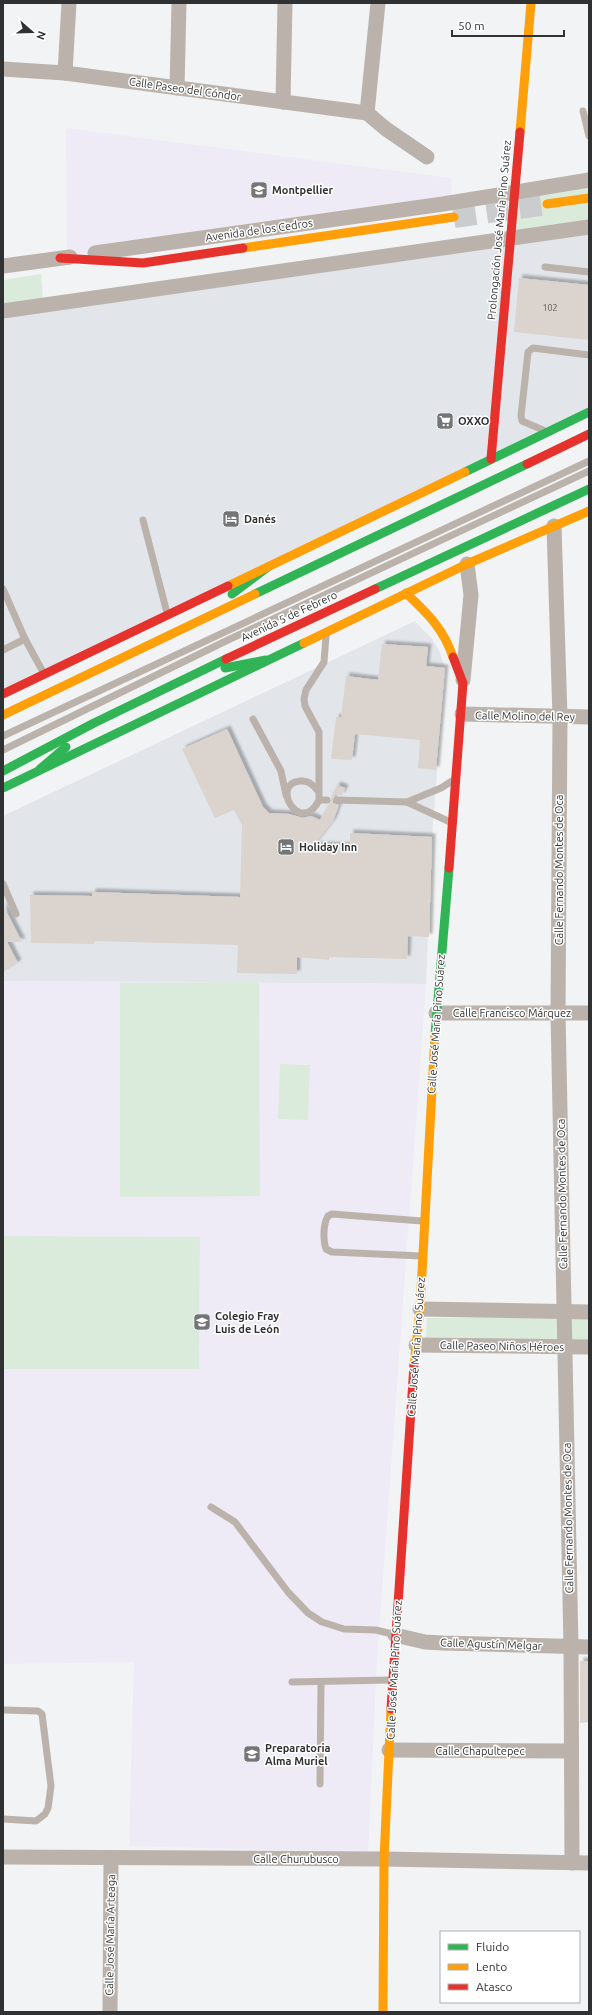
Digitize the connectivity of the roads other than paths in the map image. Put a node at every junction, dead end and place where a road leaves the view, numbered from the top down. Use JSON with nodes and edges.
{"nodes":[{"id":1,"x":69,"y":3,"type":"edge"},
{"id":2,"x":179,"y":3,"type":"edge"},
{"id":3,"x":285,"y":3,"type":"edge"},
{"id":4,"x":378,"y":3,"type":"edge"},
{"id":5,"x":528,"y":5,"type":"edge"},
{"id":6,"x":3,"y":69,"type":"edge"},
{"id":7,"x":65,"y":72,"type":"junction"},
{"id":8,"x":177,"y":88,"type":"junction"},
{"id":9,"x":283,"y":102,"type":"junction"},
{"id":10,"x":583,"y":111,"type":"dead end"},
{"id":11,"x":367,"y":113,"type":"junction"},
{"id":12,"x":589,"y":136,"type":"edge"},
{"id":13,"x":427,"y":156,"type":"dead end"},
{"id":14,"x":589,"y":180,"type":"edge"},
{"id":15,"x":514,"y":192,"type":"junction"},
{"id":16,"x":589,"y":198,"type":"edge"},
{"id":17,"x":547,"y":204,"type":"tunnel mouth"},
{"id":18,"x":454,"y":217,"type":"tunnel mouth"},
{"id":19,"x":589,"y":227,"type":"edge"},
{"id":20,"x":511,"y":238,"type":"junction"},
{"id":21,"x":60,"y":258,"type":"junction"},
{"id":22,"x":3,"y":266,"type":"edge"},
{"id":23,"x":545,"y":267,"type":"dead end"},
{"id":24,"x":589,"y":272,"type":"edge"},
{"id":25,"x":3,"y":311,"type":"edge"},
{"id":26,"x":589,"y":355,"type":"edge"},
{"id":27,"x":589,"y":412,"type":"edge"},
{"id":28,"x":548,"y":432,"type":"junction"},
{"id":29,"x":589,"y":434,"type":"edge"},
{"id":30,"x":491,"y":459,"type":"junction"},
{"id":31,"x":589,"y":461,"type":"edge"},
{"id":32,"x":589,"y":471,"type":"edge"},
{"id":33,"x":589,"y":489,"type":"edge"},
{"id":34,"x":589,"y":502,"type":"edge"},
{"id":35,"x":589,"y":511,"type":"edge"},
{"id":36,"x":143,"y":520,"type":"dead end"},
{"id":37,"x":554,"y":526,"type":"junction"},
{"id":38,"x":467,"y":564,"type":"junction"},
{"id":39,"x":268,"y":567,"type":"junction"},
{"id":40,"x":3,"y":589,"type":"edge"},
{"id":41,"x":406,"y":593,"type":"junction"},
{"id":42,"x":167,"y":615,"type":"junction"},
{"id":43,"x":191,"y":624,"type":"junction"},
{"id":44,"x":327,"y":631,"type":"junction"},
{"id":45,"x":25,"y":639,"type":"junction"},
{"id":46,"x":3,"y":650,"type":"edge"},
{"id":47,"x":266,"y":660,"type":"junction"},
{"id":48,"x":196,"y":673,"type":"junction"},
{"id":49,"x":45,"y":674,"type":"junction"},
{"id":50,"x":82,"y":677,"type":"junction"},
{"id":51,"x":463,"y":683,"type":"junction"},
{"id":52,"x":3,"y":694,"type":"edge"},
{"id":53,"x":3,"y":700,"type":"edge"},
{"id":54,"x":462,"y":714,"type":"junction"},
{"id":55,"x":3,"y":715,"type":"edge"},
{"id":56,"x":560,"y":717,"type":"junction"},
{"id":57,"x":589,"y":717,"type":"edge"},
{"id":58,"x":253,"y":719,"type":"dead end"},
{"id":59,"x":94,"y":723,"type":"junction"},
{"id":60,"x":3,"y":736,"type":"edge"},
{"id":61,"x":3,"y":750,"type":"edge"},
{"id":62,"x":40,"y":769,"type":"junction"},
{"id":63,"x":3,"y":771,"type":"edge"},
{"id":64,"x":456,"y":778,"type":"junction"},
{"id":65,"x":3,"y":788,"type":"edge"},
{"id":66,"x":318,"y":791,"type":"junction"},
{"id":67,"x":287,"y":799,"type":"junction"},
{"id":68,"x":318,"y":800,"type":"junction"},
{"id":69,"x":327,"y":800,"type":"dead end"},
{"id":70,"x":337,"y":800,"type":"dead end"},
{"id":71,"x":407,"y":802,"type":"junction"},
{"id":72,"x":452,"y":824,"type":"junction"},
{"id":73,"x":3,"y":884,"type":"edge"},
{"id":74,"x":16,"y":914,"type":"dead end"},
{"id":75,"x":436,"y":1013,"type":"junction"},
{"id":76,"x":558,"y":1013,"type":"junction"},
{"id":77,"x":589,"y":1013,"type":"edge"},
{"id":78,"x":424,"y":1221,"type":"junction"},
{"id":79,"x":422,"y":1256,"type":"junction"},
{"id":80,"x":420,"y":1309,"type":"junction"},
{"id":81,"x":564,"y":1311,"type":"junction"},
{"id":82,"x":589,"y":1312,"type":"edge"},
{"id":83,"x":416,"y":1345,"type":"junction"},
{"id":84,"x":564,"y":1347,"type":"junction"},
{"id":85,"x":589,"y":1347,"type":"edge"},
{"id":86,"x":211,"y":1506,"type":"dead end"},
{"id":87,"x":395,"y":1635,"type":"junction"},
{"id":88,"x":571,"y":1647,"type":"junction"},
{"id":89,"x":589,"y":1647,"type":"edge"},
{"id":90,"x":393,"y":1680,"type":"junction"},
{"id":91,"x":292,"y":1682,"type":"dead end"},
{"id":92,"x":321,"y":1682,"type":"junction"},
{"id":93,"x":3,"y":1710,"type":"edge"},
{"id":94,"x":389,"y":1750,"type":"junction"},
{"id":95,"x":571,"y":1751,"type":"junction"},
{"id":96,"x":320,"y":1784,"type":"dead end"},
{"id":97,"x":3,"y":1819,"type":"edge"},
{"id":98,"x":3,"y":1857,"type":"edge"},
{"id":99,"x":111,"y":1858,"type":"junction"},
{"id":100,"x":384,"y":1859,"type":"junction"},
{"id":101,"x":572,"y":1863,"type":"junction"},
{"id":102,"x":589,"y":1863,"type":"edge"},
{"id":103,"x":110,"y":2012,"type":"edge"},
{"id":104,"x":383,"y":2012,"type":"edge"}],
"edges":[{"from":1,"to":7,"type":"street"},
{"from":2,"to":8,"type":"street"},
{"from":3,"to":9,"type":"street"},
{"from":4,"to":11,"type":"street"},
{"from":5,"to":15,"type":"main road","name":"Prolongación José María Pino Suárez"},
{"from":6,"to":7,"type":"street","name":"Calle Paseo del Cóndor"},
{"from":7,"to":8,"type":"street","name":"Calle Paseo del Cóndor"},
{"from":8,"to":9,"type":"street","name":"Calle Paseo del Cóndor"},
{"from":9,"to":11,"type":"street","name":"Calle Paseo del Cóndor"},
{"from":10,"to":12,"type":"lane"},
{"from":11,"to":13,"type":"street"},
{"from":14,"to":15,"type":"street","name":"Avenida de los Cedros"},
{"from":15,"to":20,"type":"main road","name":"Prolongación José María Pino Suárez"},
{"from":15,"to":21,"type":"street","name":"Avenida de los Cedros"},
{"from":16,"to":17,"type":"main road"},
{"from":18,"to":21,"type":"main road"},
{"from":19,"to":20,"type":"street"},
{"from":20,"to":25,"type":"street"},
{"from":20,"to":30,"type":"main road","name":"Prolongación José María Pino Suárez"},
{"from":21,"to":22,"type":"street","name":"Avenida de los Cedros"},
{"from":23,"to":24,"type":"lane"},
{"from":26,"to":28,"type":"lane"},
{"from":27,"to":28,"type":"main road"},
{"from":28,"to":30,"type":"main road"},
{"from":29,"to":43,"type":"main road"},
{"from":30,"to":39,"type":"main road"},
{"from":31,"to":60,"type":"lane"},
{"from":32,"to":61,"type":"lane"},
{"from":33,"to":48,"type":"main road","name":"Avenida 5 de Febrero"},
{"from":34,"to":41,"type":"main road"},
{"from":35,"to":37,"type":"main road"},
{"from":36,"to":42,"type":"lane"},
{"from":37,"to":38,"type":"main road"},
{"from":37,"to":56,"type":"street","name":"Calle Fernando Montes de Oca"},
{"from":38,"to":41,"type":"main road"},
{"from":38,"to":51,"type":"street","name":"Calle José María Pino Suárez"},
{"from":39,"to":42,"type":"main road"},
{"from":39,"to":43,"type":"main road"},
{"from":40,"to":45,"type":"lane"},
{"from":41,"to":44,"type":"main road"},
{"from":41,"to":51,"type":"main road","name":"Calle José María Pino Suárez"},
{"from":42,"to":49,"type":"main road"},
{"from":43,"to":50,"type":"main road"},
{"from":44,"to":47,"type":"main road"},
{"from":44,"to":66,"type":"lane"},
{"from":45,"to":46,"type":"lane"},
{"from":45,"to":49,"type":"lane"},
{"from":47,"to":48,"type":"main road"},
{"from":47,"to":62,"type":"main road"},
{"from":48,"to":59,"type":"main road","name":"Avenida 5 de Febrero"},
{"from":49,"to":52,"type":"main road"},
{"from":50,"to":53,"type":"main road"},
{"from":50,"to":55,"type":"main road"},
{"from":51,"to":54,"type":"main road","name":"Calle José María Pino Suárez"},
{"from":54,"to":56,"type":"street","name":"Calle Molino del Rey"},
{"from":54,"to":64,"type":"main road","name":"Calle José María Pino Suárez"},
{"from":56,"to":57,"type":"street","name":"Calle Molino del Rey"},
{"from":56,"to":76,"type":"street","name":"Calle Fernando Montes de Oca"},
{"from":58,"to":67,"type":"lane"},
{"from":59,"to":62,"type":"main road"},
{"from":59,"to":63,"type":"main road","name":"Avenida 5 de Febrero"},
{"from":62,"to":65,"type":"main road"},
{"from":64,"to":71,"type":"lane"},
{"from":64,"to":72,"type":"main road","name":"Calle José María Pino Suárez"},
{"from":66,"to":67,"type":"lane"},
{"from":66,"to":68,"type":"lane"},
{"from":67,"to":68,"type":"lane"},
{"from":68,"to":69,"type":"lane"},
{"from":70,"to":71,"type":"lane"},
{"from":71,"to":72,"type":"lane"},
{"from":72,"to":75,"type":"main road","name":"Calle José María Pino Suárez"},
{"from":73,"to":74,"type":"lane"},
{"from":75,"to":76,"type":"street","name":"Calle Francisco Márquez"},
{"from":75,"to":78,"type":"main road","name":"Calle José María Pino Suárez"},
{"from":76,"to":77,"type":"street","name":"Calle Francisco Márquez"},
{"from":76,"to":81,"type":"street","name":"Calle Fernando Montes de Oca"},
{"from":78,"to":79,"type":"main road","name":"Calle José María Pino Suárez"},
{"from":78,"to":79,"type":"lane"},
{"from":79,"to":80,"type":"main road","name":"Calle José María Pino Suárez"},
{"from":80,"to":81,"type":"street"},
{"from":80,"to":83,"type":"main road","name":"Calle José María Pino Suárez"},
{"from":81,"to":82,"type":"street"},
{"from":81,"to":84,"type":"street","name":"Calle Fernando Montes de Oca"},
{"from":83,"to":84,"type":"street","name":"Calle Paseo Niños Héroes"},
{"from":83,"to":87,"type":"main road","name":"Calle José María Pino Suárez"},
{"from":84,"to":85,"type":"street","name":"Calle Paseo Niños Héroes"},
{"from":84,"to":88,"type":"street","name":"Calle Fernando Montes de Oca"},
{"from":86,"to":87,"type":"lane"},
{"from":87,"to":88,"type":"street","name":"Calle Agustín Melgar"},
{"from":87,"to":90,"type":"main road","name":"Calle José María Pino Suárez"},
{"from":88,"to":89,"type":"street","name":"Calle Agustín Melgar"},
{"from":88,"to":95,"type":"street","name":"Calle Fernando Montes de Oca"},
{"from":90,"to":92,"type":"lane"},
{"from":90,"to":94,"type":"main road","name":"Calle José María Pino Suárez"},
{"from":91,"to":92,"type":"lane"},
{"from":92,"to":96,"type":"lane"},
{"from":93,"to":97,"type":"lane"},
{"from":94,"to":95,"type":"street","name":"Calle Chapultepec"},
{"from":94,"to":100,"type":"main road","name":"Calle José María Pino Suárez"},
{"from":95,"to":101,"type":"street","name":"Calle Fernando Montes de Oca"},
{"from":98,"to":99,"type":"street","name":"Calle Churubusco"},
{"from":99,"to":100,"type":"street","name":"Calle Churubusco"},
{"from":99,"to":103,"type":"street","name":"Calle José María Arteaga"},
{"from":100,"to":101,"type":"street","name":"Calle Churubusco"},
{"from":100,"to":104,"type":"main road","name":"Calle José María Pino Suárez"},
{"from":101,"to":102,"type":"street","name":"Calle Churubusco"}]}
